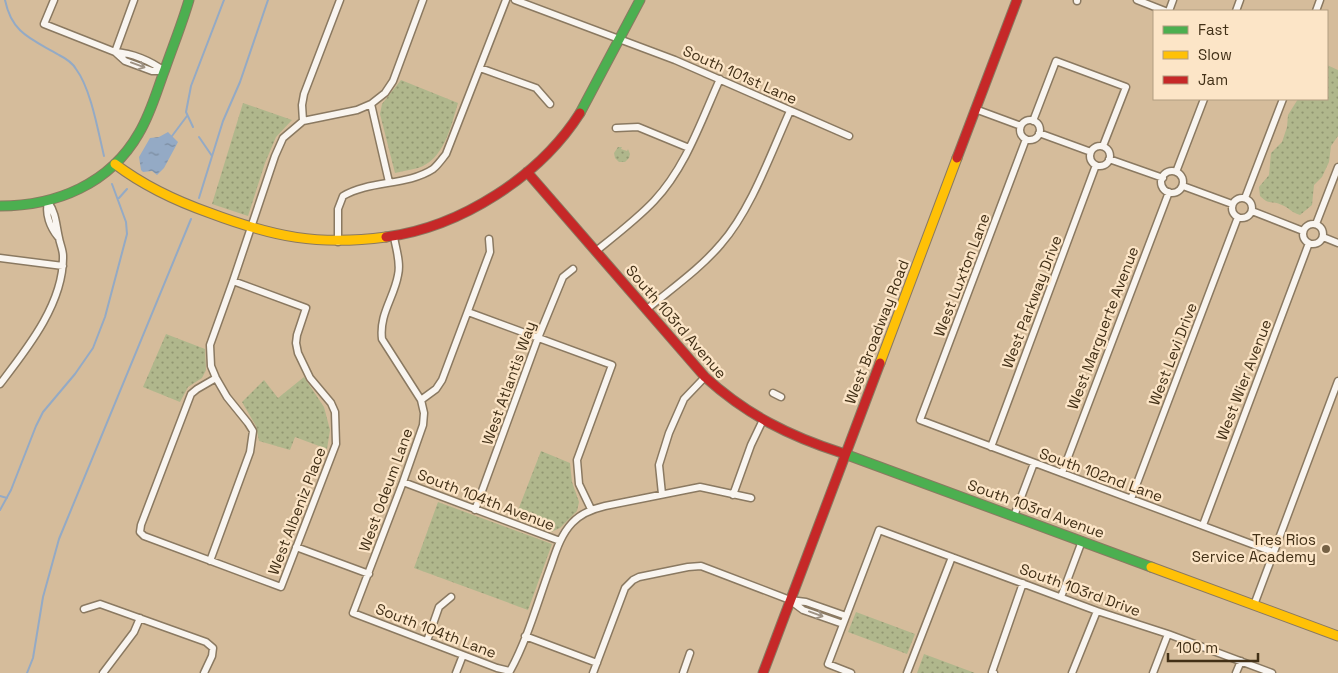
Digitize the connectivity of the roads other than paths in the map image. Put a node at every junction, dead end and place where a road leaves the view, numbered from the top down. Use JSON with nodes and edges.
{"nodes":[{"id":1,"x":54,"y":0,"type":"edge"},
{"id":2,"x":134,"y":0,"type":"edge"},
{"id":3,"x":189,"y":0,"type":"edge"},
{"id":4,"x":340,"y":0,"type":"edge"},
{"id":5,"x":423,"y":0,"type":"edge"},
{"id":6,"x":506,"y":0,"type":"edge"},
{"id":7,"x":515,"y":0,"type":"edge"},
{"id":8,"x":640,"y":0,"type":"edge"},
{"id":9,"x":1018,"y":0,"type":"edge"},
{"id":10,"x":1137,"y":0,"type":"edge"},
{"id":11,"x":1164,"y":10,"type":"edge"},
{"id":12,"x":620,"y":38,"type":"junction"},
{"id":13,"x":115,"y":52,"type":"junction"},
{"id":14,"x":480,"y":68,"type":"junction"},
{"id":15,"x":164,"y":71,"type":"junction"},
{"id":16,"x":720,"y":79,"type":"junction"},
{"id":17,"x":1204,"y":100,"type":"edge"},
{"id":18,"x":1283,"y":100,"type":"edge"},
{"id":19,"x":371,"y":104,"type":"junction"},
{"id":20,"x":550,"y":104,"type":"dead end"},
{"id":21,"x":976,"y":110,"type":"junction"},
{"id":22,"x":790,"y":111,"type":"junction"},
{"id":23,"x":1033,"y":121,"type":"junction"},
{"id":24,"x":303,"y":122,"type":"junction"},
{"id":25,"x":1021,"y":126,"type":"junction"},
{"id":26,"x":616,"y":128,"type":"dead end"},
{"id":27,"x":1039,"y":133,"type":"junction"},
{"id":28,"x":849,"y":136,"type":"dead end"},
{"id":29,"x":1026,"y":139,"type":"junction"},
{"id":30,"x":1103,"y":146,"type":"junction"},
{"id":31,"x":689,"y":148,"type":"junction"},
{"id":32,"x":1091,"y":152,"type":"junction"},
{"id":33,"x":1109,"y":159,"type":"junction"},
{"id":34,"x":115,"y":164,"type":"junction"},
{"id":35,"x":1096,"y":165,"type":"junction"},
{"id":36,"x":1338,"y":167,"type":"edge"},
{"id":37,"x":527,"y":172,"type":"junction"},
{"id":38,"x":1176,"y":172,"type":"junction"},
{"id":39,"x":1163,"y":178,"type":"junction"},
{"id":40,"x":389,"y":182,"type":"junction"},
{"id":41,"x":1182,"y":186,"type":"junction"},
{"id":42,"x":1168,"y":192,"type":"junction"},
{"id":43,"x":1246,"y":198,"type":"junction"},
{"id":44,"x":48,"y":202,"type":"junction"},
{"id":45,"x":1232,"y":204,"type":"junction"},
{"id":46,"x":0,"y":206,"type":"edge"},
{"id":47,"x":1252,"y":211,"type":"junction"},
{"id":48,"x":1238,"y":218,"type":"junction"},
{"id":49,"x":1316,"y":224,"type":"junction"},
{"id":50,"x":251,"y":228,"type":"junction"},
{"id":51,"x":1303,"y":230,"type":"junction"},
{"id":52,"x":394,"y":237,"type":"junction"},
{"id":53,"x":1322,"y":237,"type":"junction"},
{"id":54,"x":489,"y":239,"type":"dead end"},
{"id":55,"x":338,"y":242,"type":"junction"},
{"id":56,"x":1338,"y":243,"type":"edge"},
{"id":57,"x":1309,"y":244,"type":"junction"},
{"id":58,"x":596,"y":251,"type":"junction"},
{"id":59,"x":0,"y":258,"type":"edge"},
{"id":60,"x":63,"y":266,"type":"junction"},
{"id":61,"x":573,"y":269,"type":"dead end"},
{"id":62,"x":233,"y":281,"type":"junction"},
{"id":63,"x":646,"y":310,"type":"junction"},
{"id":64,"x":468,"y":312,"type":"junction"},
{"id":65,"x":538,"y":338,"type":"junction"},
{"id":66,"x":216,"y":378,"type":"junction"},
{"id":67,"x":705,"y":378,"type":"junction"},
{"id":68,"x":1338,"y":381,"type":"edge"},
{"id":69,"x":0,"y":384,"type":"edge"},
{"id":70,"x":773,"y":393,"type":"dead end"},
{"id":71,"x":781,"y":397,"type":"dead end"},
{"id":72,"x":421,"y":400,"type":"junction"},
{"id":73,"x":920,"y":420,"type":"joint"},
{"id":74,"x":762,"y":422,"type":"junction"},
{"id":75,"x":991,"y":447,"type":"junction"},
{"id":76,"x":846,"y":454,"type":"junction"},
{"id":77,"x":1034,"y":463,"type":"junction"},
{"id":78,"x":1062,"y":473,"type":"junction"},
{"id":79,"x":403,"y":482,"type":"junction"},
{"id":80,"x":662,"y":494,"type":"junction"},
{"id":81,"x":733,"y":495,"type":"junction"},
{"id":82,"x":752,"y":498,"type":"dead end"},
{"id":83,"x":1131,"y":499,"type":"junction"},
{"id":84,"x":591,"y":509,"type":"junction"},
{"id":85,"x":475,"y":510,"type":"junction"},
{"id":86,"x":1014,"y":516,"type":"junction"},
{"id":87,"x":1203,"y":526,"type":"junction"},
{"id":88,"x":560,"y":541,"type":"junction"},
{"id":89,"x":1082,"y":541,"type":"junction"},
{"id":90,"x":296,"y":548,"type":"junction"},
{"id":91,"x":1273,"y":552,"type":"junction"},
{"id":92,"x":952,"y":557,"type":"junction"},
{"id":93,"x":210,"y":561,"type":"junction"},
{"id":94,"x":368,"y":574,"type":"junction"},
{"id":95,"x":1023,"y":584,"type":"junction"},
{"id":96,"x":451,"y":597,"type":"dead end"},
{"id":97,"x":1061,"y":597,"type":"junction"},
{"id":98,"x":790,"y":600,"type":"junction"},
{"id":99,"x":1254,"y":605,"type":"junction"},
{"id":100,"x":84,"y":609,"type":"dead end"},
{"id":101,"x":1097,"y":611,"type":"junction"},
{"id":102,"x":353,"y":613,"type":"joint"},
{"id":103,"x":846,"y":616,"type":"junction"},
{"id":104,"x":140,"y":618,"type":"junction"},
{"id":105,"x":843,"y":624,"type":"junction"},
{"id":106,"x":1168,"y":634,"type":"junction"},
{"id":107,"x":525,"y":636,"type":"junction"},
{"id":108,"x":1338,"y":636,"type":"edge"},
{"id":109,"x":427,"y":641,"type":"junction"},
{"id":110,"x":690,"y":654,"type":"dead end"},
{"id":111,"x":463,"y":655,"type":"junction"},
{"id":112,"x":1241,"y":661,"type":"junction"},
{"id":113,"x":597,"y":663,"type":"junction"},
{"id":114,"x":103,"y":673,"type":"edge"},
{"id":115,"x":204,"y":673,"type":"edge"},
{"id":116,"x":456,"y":673,"type":"edge"},
{"id":117,"x":593,"y":673,"type":"edge"},
{"id":118,"x":683,"y":673,"type":"edge"},
{"id":119,"x":763,"y":673,"type":"edge"},
{"id":120,"x":851,"y":673,"type":"edge"},
{"id":121,"x":908,"y":673,"type":"edge"},
{"id":122,"x":993,"y":673,"type":"edge"},
{"id":123,"x":1072,"y":673,"type":"edge"},
{"id":124,"x":1153,"y":673,"type":"edge"},
{"id":125,"x":1236,"y":673,"type":"edge"},
{"id":126,"x":1272,"y":673,"type":"edge"}],
"edges":[{"from":1,"to":13,"type":"street"},
{"from":2,"to":13,"type":"street"},
{"from":3,"to":15,"type":"street"},
{"from":4,"to":24,"type":"street"},
{"from":5,"to":19,"type":"street"},
{"from":6,"to":14,"type":"street"},
{"from":7,"to":12,"type":"street","name":"South 101st Lane"},
{"from":8,"to":12,"type":"street"},
{"from":9,"to":21,"type":"street","name":"West Broadway Road"},
{"from":10,"to":11,"type":"street"},
{"from":12,"to":16,"type":"street","name":"South 101st Lane"},
{"from":12,"to":37,"type":"street"},
{"from":13,"to":15,"type":"street"},
{"from":14,"to":20,"type":"street"},
{"from":14,"to":40,"type":"street"},
{"from":15,"to":34,"type":"street"},
{"from":16,"to":22,"type":"street","name":"South 101st Lane"},
{"from":16,"to":31,"type":"street"},
{"from":17,"to":38,"type":"street"},
{"from":18,"to":43,"type":"street"},
{"from":19,"to":24,"type":"street"},
{"from":19,"to":40,"type":"street"},
{"from":21,"to":25,"type":"street"},
{"from":21,"to":76,"type":"street","name":"West Broadway Road"},
{"from":22,"to":28,"type":"street","name":"South 101st Lane"},
{"from":22,"to":63,"type":"street"},
{"from":23,"to":25,"type":"street"},
{"from":23,"to":27,"type":"street"},
{"from":23,"to":30,"type":"street"},
{"from":24,"to":50,"type":"street"},
{"from":25,"to":29,"type":"street"},
{"from":26,"to":31,"type":"street"},
{"from":27,"to":29,"type":"street"},
{"from":27,"to":32,"type":"street"},
{"from":29,"to":73,"type":"street","name":"West Luxton Lane"},
{"from":30,"to":32,"type":"street"},
{"from":30,"to":33,"type":"street"},
{"from":31,"to":58,"type":"street"},
{"from":32,"to":35,"type":"street"},
{"from":33,"to":35,"type":"street"},
{"from":33,"to":39,"type":"street"},
{"from":34,"to":44,"type":"street"},
{"from":34,"to":50,"type":"street"},
{"from":35,"to":75,"type":"street","name":"West Parkway Drive"},
{"from":36,"to":49,"type":"street"},
{"from":37,"to":52,"type":"street"},
{"from":37,"to":58,"type":"street","name":"South 103rd Avenue"},
{"from":38,"to":39,"type":"street"},
{"from":38,"to":41,"type":"street"},
{"from":39,"to":42,"type":"street"},
{"from":40,"to":55,"type":"street"},
{"from":41,"to":42,"type":"street"},
{"from":41,"to":45,"type":"street"},
{"from":42,"to":78,"type":"street","name":"West Marguerte Avenue"},
{"from":43,"to":45,"type":"street"},
{"from":43,"to":47,"type":"street"},
{"from":44,"to":46,"type":"street"},
{"from":44,"to":60,"type":"street"},
{"from":45,"to":48,"type":"street"},
{"from":47,"to":48,"type":"street"},
{"from":47,"to":51,"type":"street"},
{"from":48,"to":83,"type":"street","name":"West Levi Drive"},
{"from":49,"to":51,"type":"street"},
{"from":49,"to":53,"type":"street"},
{"from":50,"to":55,"type":"street"},
{"from":50,"to":62,"type":"street"},
{"from":51,"to":57,"type":"street"},
{"from":52,"to":55,"type":"street"},
{"from":52,"to":72,"type":"street"},
{"from":53,"to":56,"type":"street"},
{"from":53,"to":57,"type":"street"},
{"from":54,"to":64,"type":"street"},
{"from":57,"to":87,"type":"street","name":"West Wier Avenue"},
{"from":58,"to":63,"type":"street","name":"South 103rd Avenue"},
{"from":59,"to":60,"type":"street"},
{"from":60,"to":69,"type":"street"},
{"from":61,"to":65,"type":"street","name":"West Atlantis Way"},
{"from":62,"to":66,"type":"street"},
{"from":62,"to":90,"type":"street","name":"West Albeniz Place"},
{"from":63,"to":67,"type":"street","name":"South 103rd Avenue"},
{"from":64,"to":65,"type":"street"},
{"from":64,"to":72,"type":"street"},
{"from":65,"to":84,"type":"street"},
{"from":65,"to":85,"type":"street","name":"West Atlantis Way"},
{"from":66,"to":93,"type":"street"},
{"from":66,"to":93,"type":"street"},
{"from":67,"to":74,"type":"street","name":"South 103rd Avenue"},
{"from":67,"to":80,"type":"street"},
{"from":68,"to":91,"type":"street"},
{"from":70,"to":71,"type":"street"},
{"from":72,"to":79,"type":"street","name":"West Odeum Lane"},
{"from":73,"to":75,"type":"street","name":"South 102nd Lane"},
{"from":74,"to":76,"type":"street","name":"South 103rd Avenue"},
{"from":74,"to":81,"type":"street"},
{"from":75,"to":77,"type":"street","name":"South 102nd Lane"},
{"from":76,"to":86,"type":"street","name":"South 103rd Avenue"},
{"from":76,"to":98,"type":"street","name":"West Broadway Road"},
{"from":77,"to":78,"type":"street","name":"South 102nd Lane"},
{"from":77,"to":86,"type":"street"},
{"from":78,"to":83,"type":"street","name":"South 102nd Lane"},
{"from":79,"to":85,"type":"street","name":"South 104th Avenue"},
{"from":79,"to":94,"type":"street","name":"West Odeum Lane"},
{"from":80,"to":81,"type":"street"},
{"from":80,"to":84,"type":"street"},
{"from":81,"to":82,"type":"street"},
{"from":83,"to":87,"type":"street","name":"South 102nd Lane"},
{"from":84,"to":88,"type":"street"},
{"from":85,"to":88,"type":"street","name":"South 104th Avenue"},
{"from":86,"to":89,"type":"street","name":"South 103rd Avenue"},
{"from":87,"to":91,"type":"street","name":"South 102nd Lane"},
{"from":88,"to":107,"type":"street"},
{"from":89,"to":97,"type":"street"},
{"from":89,"to":99,"type":"street","name":"South 103rd Avenue"},
{"from":90,"to":93,"type":"street","name":"West Albeniz Place"},
{"from":90,"to":94,"type":"street"},
{"from":91,"to":99,"type":"street"},
{"from":92,"to":95,"type":"street","name":"South 103rd Drive"},
{"from":92,"to":103,"type":"street","name":"South 103rd Drive"},
{"from":92,"to":121,"type":"street"},
{"from":94,"to":102,"type":"street","name":"West Odeum Lane"},
{"from":95,"to":97,"type":"street","name":"South 103rd Drive"},
{"from":95,"to":122,"type":"street"},
{"from":96,"to":109,"type":"street"},
{"from":97,"to":101,"type":"street","name":"South 103rd Drive"},
{"from":98,"to":103,"type":"street"},
{"from":98,"to":105,"type":"street","one_way":true},
{"from":98,"to":113,"type":"street"},
{"from":98,"to":119,"type":"street","name":"West Broadway Road"},
{"from":99,"to":108,"type":"street","name":"South 103rd Avenue"},
{"from":100,"to":104,"type":"street"},
{"from":101,"to":106,"type":"street","name":"South 103rd Drive"},
{"from":101,"to":123,"type":"street"},
{"from":102,"to":109,"type":"street","name":"South 104th Lane"},
{"from":103,"to":105,"type":"street"},
{"from":104,"to":114,"type":"street"},
{"from":104,"to":115,"type":"street"},
{"from":105,"to":120,"type":"street"},
{"from":106,"to":112,"type":"street","name":"South 103rd Drive"},
{"from":106,"to":124,"type":"street"},
{"from":107,"to":111,"type":"street","name":"South 104th Lane"},
{"from":107,"to":113,"type":"street"},
{"from":109,"to":111,"type":"street","name":"South 104th Lane"},
{"from":110,"to":118,"type":"street"},
{"from":111,"to":116,"type":"street"},
{"from":112,"to":125,"type":"street"},
{"from":112,"to":126,"type":"street","name":"South 103rd Drive"},
{"from":113,"to":117,"type":"street"}]}
